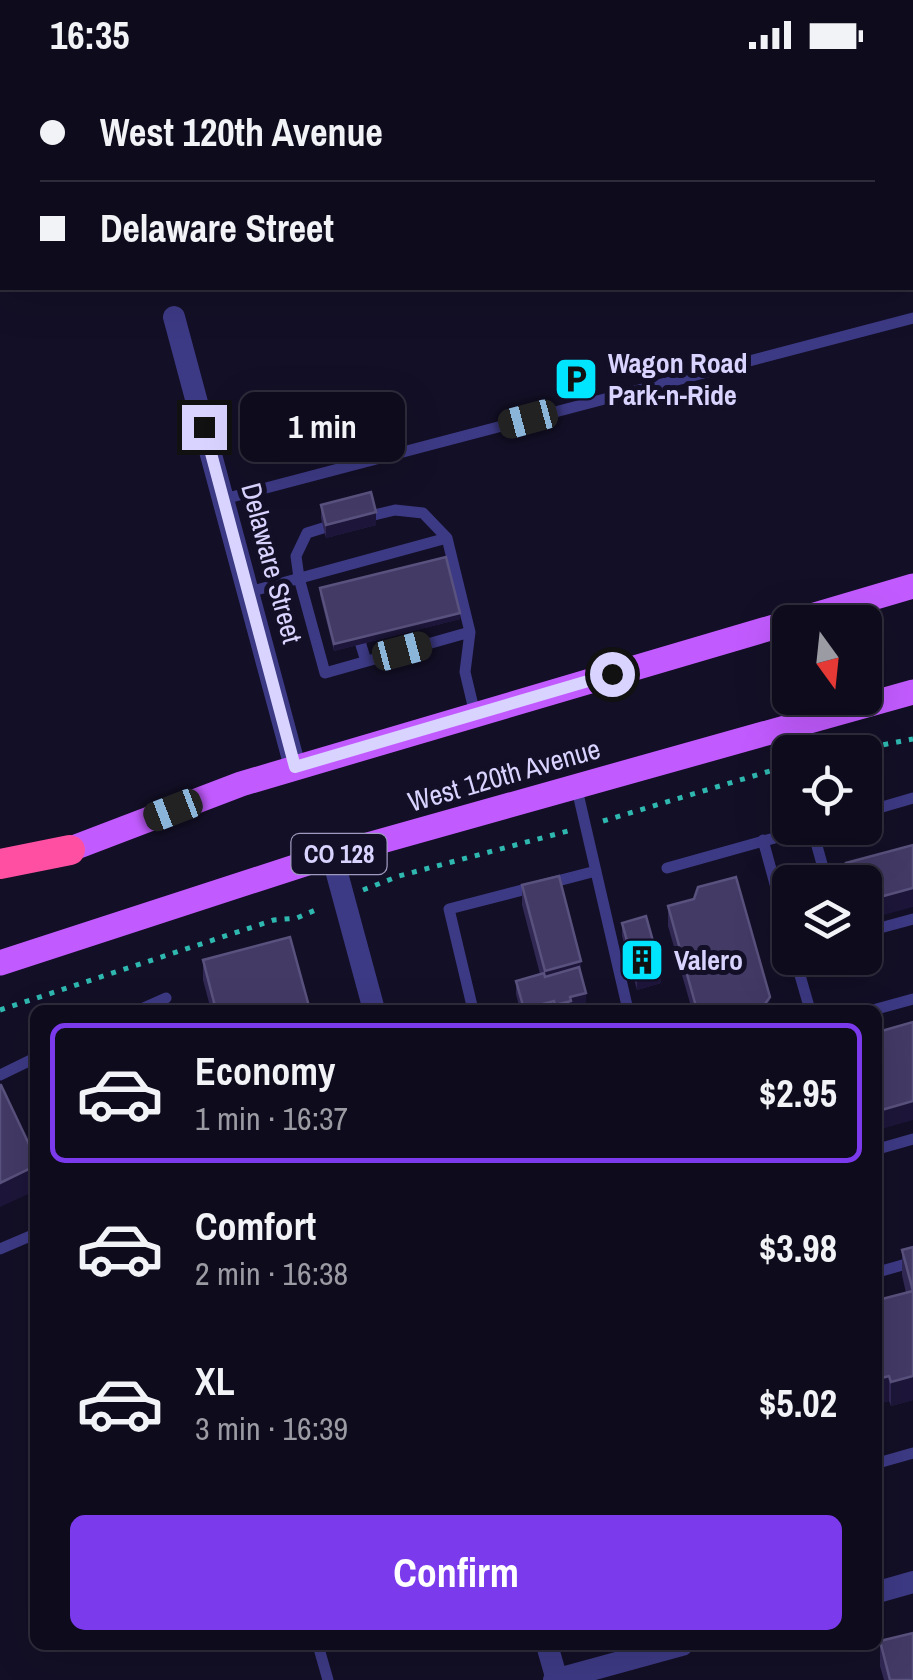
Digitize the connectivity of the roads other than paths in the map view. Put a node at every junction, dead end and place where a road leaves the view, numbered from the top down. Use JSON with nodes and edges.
{"nodes":[{"id":1,"x":174,"y":318,"type":"dead end"},
{"id":2,"x":913,"y":318,"type":"edge"},
{"id":3,"x":224,"y":500,"type":"junction"},
{"id":4,"x":374,"y":515,"type":"edge"},
{"id":5,"x":323,"y":528,"type":"edge"},
{"id":6,"x":446,"y":538,"type":"junction"},
{"id":7,"x":299,"y":578,"type":"junction"},
{"id":8,"x":913,"y":586,"type":"edge"},
{"id":9,"x":249,"y":592,"type":"junction"},
{"id":10,"x":434,"y":626,"type":"edge"},
{"id":11,"x":470,"y":632,"type":"junction"},
{"id":12,"x":438,"y":641,"type":"junction"},
{"id":13,"x":360,"y":645,"type":"edge"},
{"id":14,"x":366,"y":661,"type":"junction"},
{"id":15,"x":913,"y":692,"type":"edge"},
{"id":16,"x":475,"y":714,"type":"junction"},
{"id":17,"x":295,"y":767,"type":"junction"},
{"id":18,"x":576,"y":785,"type":"junction"},
{"id":19,"x":913,"y":798,"type":"edge"},
{"id":20,"x":882,"y":807,"type":"edge"},
{"id":21,"x":772,"y":838,"type":"edge"},
{"id":22,"x":764,"y":840,"type":"junction"},
{"id":23,"x":70,"y":850,"type":"junction"},
{"id":24,"x":332,"y":855,"type":"junction"},
{"id":25,"x":0,"y":864,"type":"edge"},
{"id":26,"x":667,"y":868,"type":"dead end"},
{"id":27,"x":772,"y":870,"type":"edge"},
{"id":28,"x":0,"y":872,"type":"edge"},
{"id":29,"x":596,"y":872,"type":"junction"},
{"id":30,"x":913,"y":919,"type":"edge"},
{"id":31,"x":882,"y":927,"type":"edge"},
{"id":32,"x":0,"y":963,"type":"edge"},
{"id":33,"x":800,"y":975,"type":"edge"},
{"id":34,"x":166,"y":998,"type":"dead end"},
{"id":35,"x":913,"y":999,"type":"edge"},
{"id":36,"x":150,"y":1005,"type":"edge"},
{"id":37,"x":373,"y":1005,"type":"edge"},
{"id":38,"x":473,"y":1005,"type":"edge"},
{"id":39,"x":627,"y":1005,"type":"edge"},
{"id":40,"x":809,"y":1005,"type":"edge"},
{"id":41,"x":882,"y":1008,"type":"edge"},
{"id":42,"x":30,"y":1060,"type":"edge"},
{"id":43,"x":0,"y":1075,"type":"edge"},
{"id":44,"x":913,"y":1139,"type":"edge"},
{"id":45,"x":882,"y":1148,"type":"edge"},
{"id":46,"x":30,"y":1236,"type":"edge"},
{"id":47,"x":0,"y":1249,"type":"edge"},
{"id":48,"x":913,"y":1262,"type":"edge"},
{"id":49,"x":882,"y":1271,"type":"edge"},
{"id":50,"x":913,"y":1453,"type":"edge"},
{"id":51,"x":882,"y":1462,"type":"edge"},
{"id":52,"x":913,"y":1582,"type":"edge"},
{"id":53,"x":882,"y":1591,"type":"edge"},
{"id":54,"x":319,"y":1650,"type":"edge"},
{"id":55,"x":548,"y":1650,"type":"edge"},
{"id":56,"x":664,"y":1650,"type":"edge"},
{"id":57,"x":328,"y":1680,"type":"edge"},
{"id":58,"x":556,"y":1680,"type":"edge"}],
"edges":[{"from":1,"to":3,"type":"street","name":"Delaware Street"},
{"from":2,"to":3,"type":"lane"},
{"from":3,"to":9,"type":"street","name":"Delaware Street"},
{"from":4,"to":6,"type":"lane"},
{"from":5,"to":7,"type":"lane"},
{"from":6,"to":7,"type":"lane"},
{"from":6,"to":11,"type":"lane"},
{"from":7,"to":9,"type":"lane"},
{"from":7,"to":14,"type":"lane"},
{"from":8,"to":16,"type":"main road"},
{"from":9,"to":17,"type":"street","name":"Delaware Street"},
{"from":10,"to":12,"type":"lane"},
{"from":11,"to":12,"type":"lane"},
{"from":11,"to":16,"type":"lane"},
{"from":12,"to":14,"type":"lane"},
{"from":13,"to":14,"type":"lane"},
{"from":15,"to":18,"type":"main road","name":"West 120th Avenue","number":"CO 128"},
{"from":16,"to":17,"type":"main road"},
{"from":17,"to":23,"type":"main road"},
{"from":18,"to":24,"type":"main road","name":"West 120th Avenue","number":"CO 128"},
{"from":18,"to":29,"type":"lane"},
{"from":19,"to":20,"type":"lane"},
{"from":21,"to":22,"type":"lane"},
{"from":22,"to":26,"type":"lane"},
{"from":22,"to":27,"type":"lane"},
{"from":23,"to":25,"type":"highway"},
{"from":23,"to":28,"type":"main road"},
{"from":24,"to":32,"type":"main road","name":"West 120th Avenue","number":"CO 128"},
{"from":24,"to":37,"type":"street"},
{"from":29,"to":38,"type":"lane"},
{"from":29,"to":39,"type":"lane"},
{"from":30,"to":31,"type":"lane"},
{"from":33,"to":40,"type":"lane"},
{"from":34,"to":36,"type":"lane"},
{"from":35,"to":41,"type":"lane"},
{"from":42,"to":43,"type":"lane"},
{"from":44,"to":45,"type":"lane"},
{"from":46,"to":47,"type":"lane"},
{"from":48,"to":49,"type":"lane"},
{"from":50,"to":51,"type":"lane"},
{"from":52,"to":53,"type":"street"},
{"from":54,"to":57,"type":"lane"},
{"from":55,"to":58,"type":"street"},
{"from":56,"to":58,"type":"street"}]}
